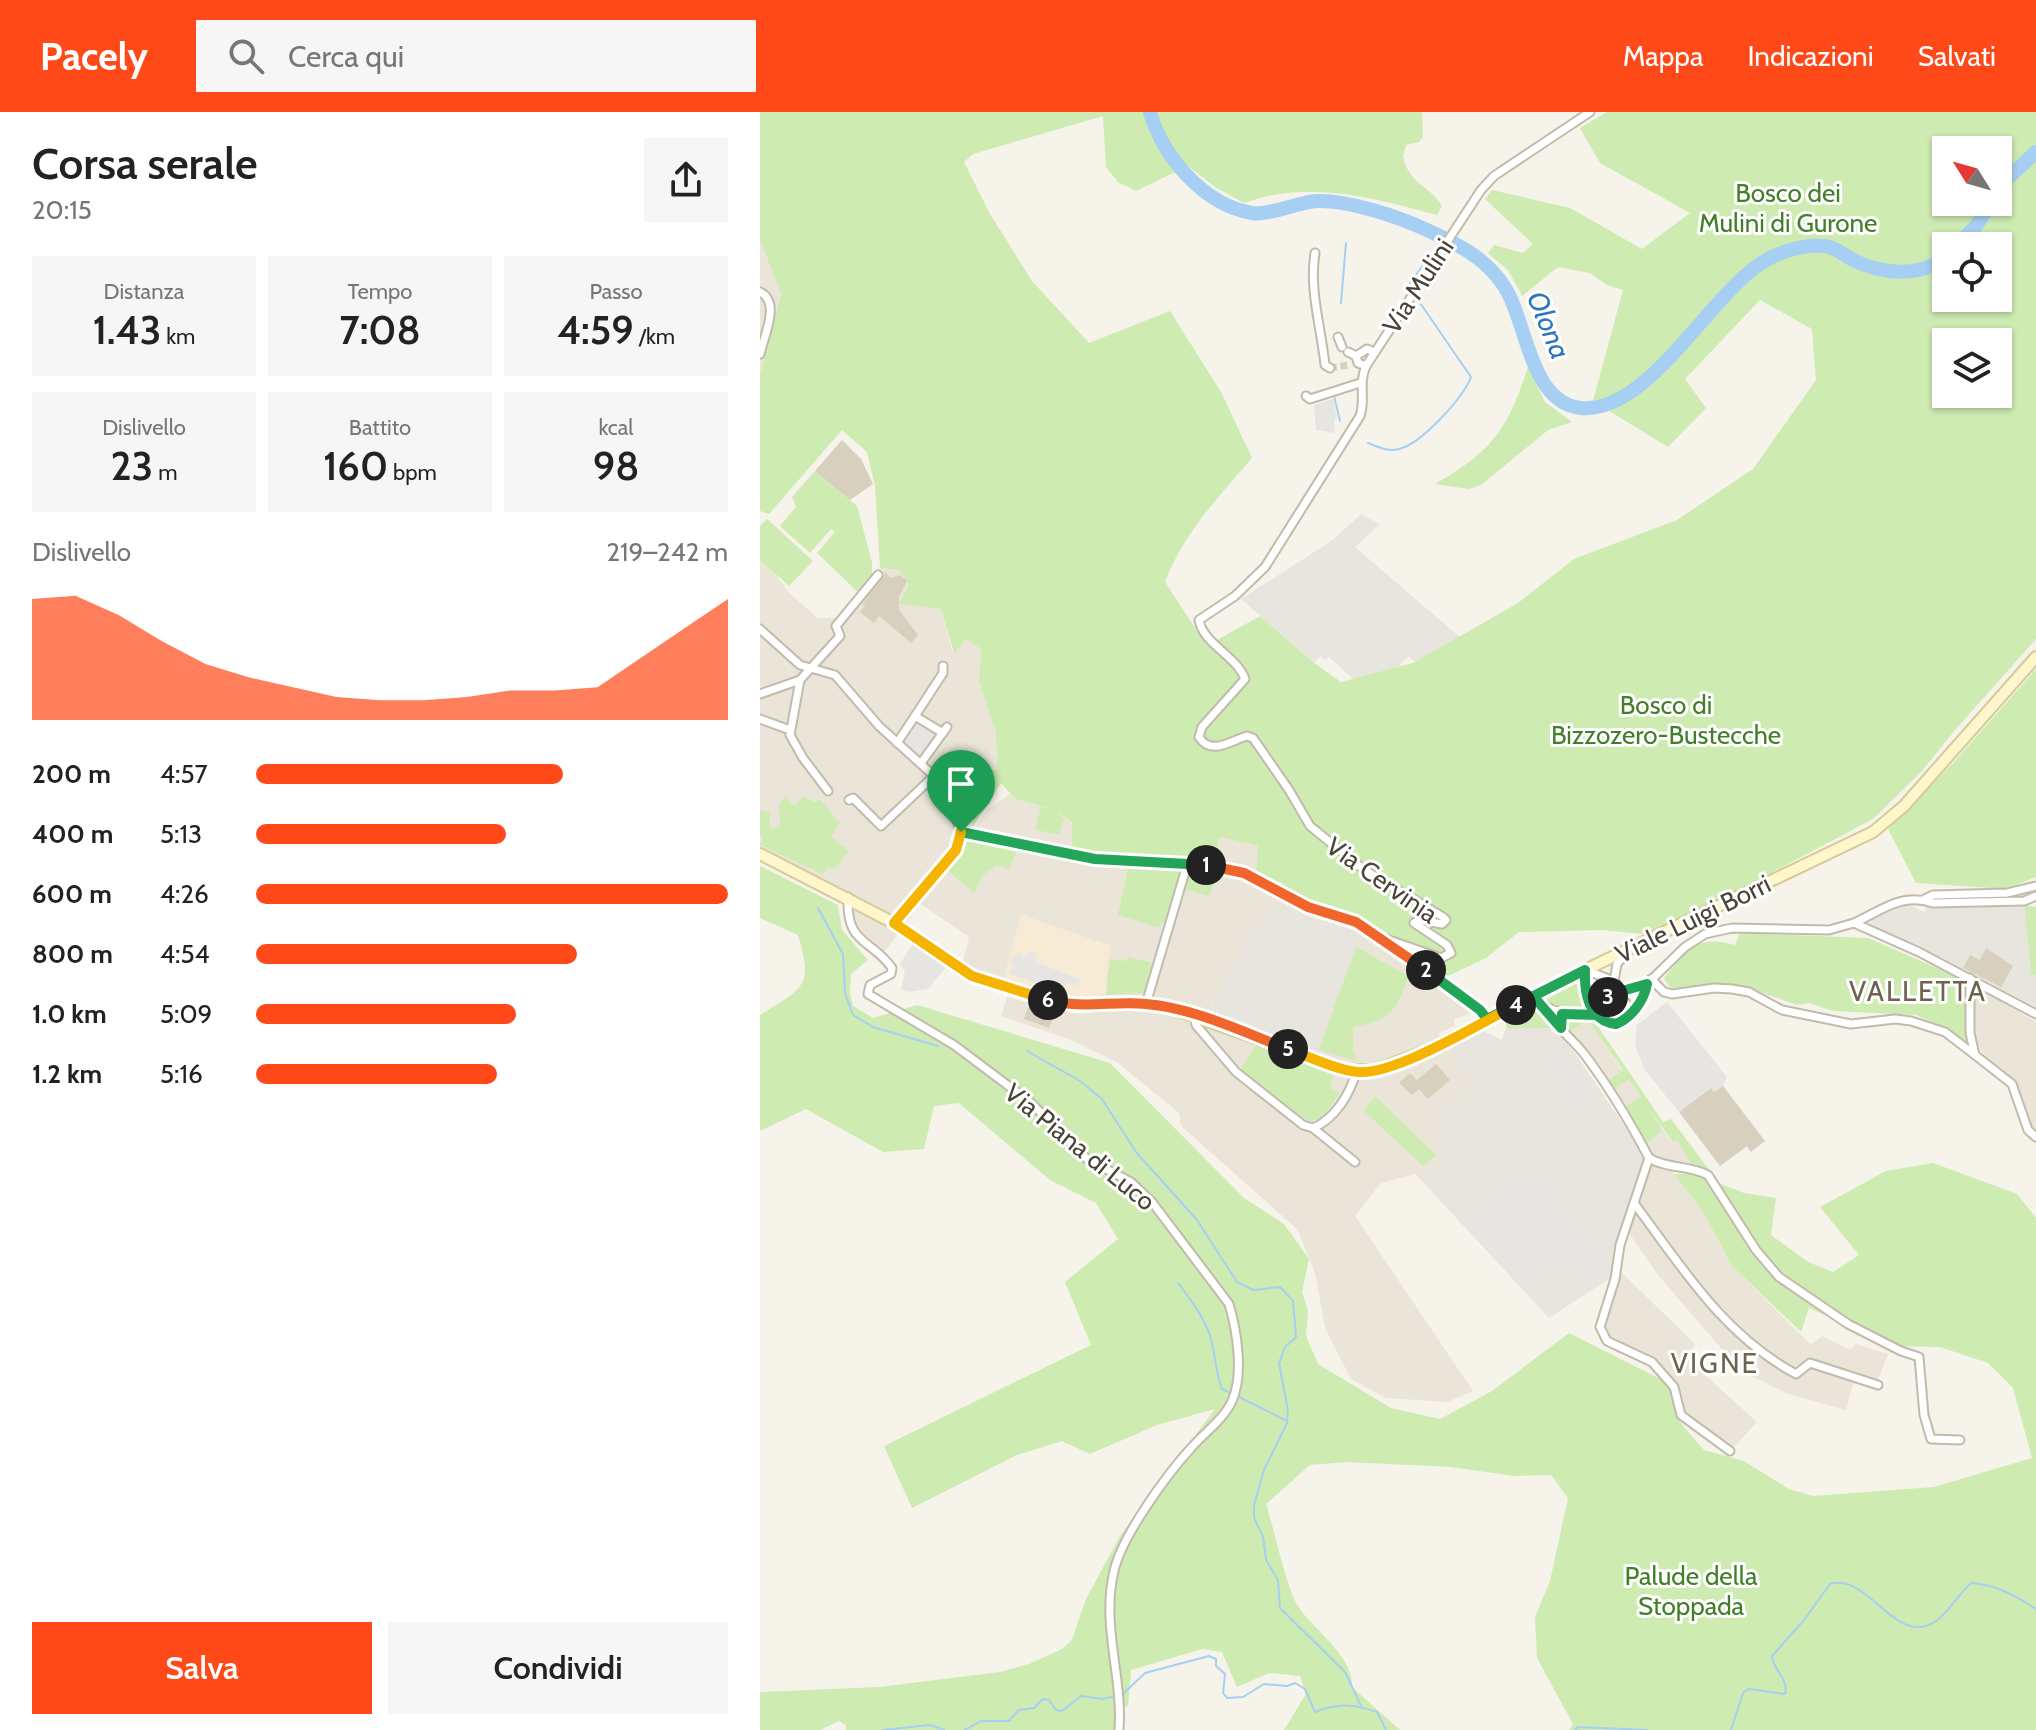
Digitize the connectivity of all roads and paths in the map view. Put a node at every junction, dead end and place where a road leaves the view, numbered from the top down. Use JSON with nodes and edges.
{"nodes":[{"id":1,"x":1590,"y":112,"type":"edge"},
{"id":2,"x":1315,"y":253,"type":"dead end"},
{"id":3,"x":760,"y":292,"type":"edge"},
{"id":4,"x":1338,"y":337,"type":"dead end"},
{"id":5,"x":1374,"y":352,"type":"junction"},
{"id":6,"x":760,"y":354,"type":"edge"},
{"id":7,"x":1353,"y":358,"type":"junction"},
{"id":8,"x":1330,"y":368,"type":"dead end"},
{"id":9,"x":1360,"y":383,"type":"junction"},
{"id":10,"x":1306,"y":396,"type":"dead end"},
{"id":11,"x":1329,"y":464,"type":"joint"},
{"id":12,"x":878,"y":575,"type":"dead end"},
{"id":13,"x":760,"y":629,"type":"edge"},
{"id":14,"x":2036,"y":657,"type":"edge"},
{"id":15,"x":943,"y":666,"type":"dead end"},
{"id":16,"x":812,"y":668,"type":"junction"},
{"id":17,"x":800,"y":680,"type":"junction"},
{"id":18,"x":760,"y":694,"type":"edge"},
{"id":19,"x":915,"y":716,"type":"junction"},
{"id":20,"x":760,"y":719,"type":"edge"},
{"id":21,"x":790,"y":730,"type":"junction"},
{"id":22,"x":897,"y":743,"type":"junction"},
{"id":23,"x":921,"y":763,"type":"junction"},
{"id":24,"x":934,"y":776,"type":"junction"},
{"id":25,"x":828,"y":791,"type":"dead end"},
{"id":26,"x":849,"y":800,"type":"dead end"},
{"id":27,"x":961,"y":832,"type":"junction"},
{"id":28,"x":760,"y":854,"type":"edge"},
{"id":29,"x":1187,"y":865,"type":"junction"},
{"id":30,"x":2036,"y":886,"type":"edge"},
{"id":31,"x":2036,"y":896,"type":"edge"},
{"id":32,"x":848,"y":897,"type":"junction"},
{"id":33,"x":1923,"y":900,"type":"junction"},
{"id":34,"x":894,"y":923,"type":"junction"},
{"id":35,"x":1854,"y":923,"type":"junction"},
{"id":36,"x":1383,"y":938,"type":"junction"},
{"id":37,"x":1629,"y":950,"type":"junction"},
{"id":38,"x":1585,"y":970,"type":"junction"},
{"id":39,"x":1970,"y":978,"type":"junction"},
{"id":40,"x":1614,"y":981,"type":"junction"},
{"id":41,"x":1649,"y":981,"type":"junction"},
{"id":42,"x":1621,"y":994,"type":"junction"},
{"id":43,"x":1533,"y":996,"type":"junction"},
{"id":44,"x":1146,"y":1004,"type":"junction"},
{"id":45,"x":1544,"y":1007,"type":"junction"},
{"id":46,"x":1628,"y":1012,"type":"junction"},
{"id":47,"x":1562,"y":1014,"type":"junction"},
{"id":48,"x":1598,"y":1014,"type":"junction"},
{"id":49,"x":2036,"y":1014,"type":"edge"},
{"id":50,"x":1194,"y":1015,"type":"junction"},
{"id":51,"x":1487,"y":1019,"type":"junction"},
{"id":52,"x":1561,"y":1028,"type":"junction"},
{"id":53,"x":1975,"y":1055,"type":"junction"},
{"id":54,"x":1356,"y":1072,"type":"junction"},
{"id":55,"x":1313,"y":1128,"type":"junction"},
{"id":56,"x":2036,"y":1137,"type":"edge"},
{"id":57,"x":1649,"y":1158,"type":"junction"},
{"id":58,"x":1355,"y":1162,"type":"dead end"},
{"id":59,"x":1634,"y":1203,"type":"junction"},
{"id":60,"x":1878,"y":1385,"type":"dead end"},
{"id":61,"x":1960,"y":1440,"type":"dead end"},
{"id":62,"x":1730,"y":1451,"type":"dead end"},
{"id":63,"x":1120,"y":1728,"type":"edge"}],
"edges":[{"from":1,"to":5,"type":"street","name":"Via Mulini"},
{"from":2,"to":8,"type":"street"},
{"from":3,"to":6,"type":"street"},
{"from":4,"to":7,"type":"street"},
{"from":5,"to":7,"type":"street","name":"Via Mulini"},
{"from":5,"to":7,"type":"street","name":"Via Mulini"},
{"from":7,"to":9,"type":"street","name":"Via Mulini"},
{"from":9,"to":10,"type":"street"},
{"from":9,"to":11,"type":"street","name":"Via Mulini"},
{"from":11,"to":36,"type":"street","name":"Via Cervinia"},
{"from":12,"to":16,"type":"street"},
{"from":13,"to":16,"type":"street"},
{"from":14,"to":37,"type":"main road","name":"Viale Luigi Borri"},
{"from":15,"to":19,"type":"street"},
{"from":16,"to":17,"type":"street"},
{"from":16,"to":22,"type":"street"},
{"from":17,"to":18,"type":"street"},
{"from":17,"to":21,"type":"street"},
{"from":19,"to":22,"type":"street"},
{"from":19,"to":23,"type":"street"},
{"from":20,"to":21,"type":"street"},
{"from":21,"to":25,"type":"street"},
{"from":22,"to":23,"type":"street"},
{"from":23,"to":24,"type":"street"},
{"from":24,"to":26,"type":"street"},
{"from":24,"to":27,"type":"street"},
{"from":27,"to":29,"type":"street"},
{"from":27,"to":34,"type":"street"},
{"from":28,"to":32,"type":"main road"},
{"from":29,"to":36,"type":"street"},
{"from":29,"to":44,"type":"street"},
{"from":30,"to":33,"type":"street"},
{"from":31,"to":33,"type":"street"},
{"from":32,"to":34,"type":"main road"},
{"from":32,"to":63,"type":"street","name":"Via Piana di Luco"},
{"from":33,"to":35,"type":"street"},
{"from":34,"to":44,"type":"main road"},
{"from":35,"to":39,"type":"street"},
{"from":35,"to":41,"type":"street"},
{"from":36,"to":51,"type":"street"},
{"from":37,"to":38,"type":"main road","name":"Viale Luigi Borri"},
{"from":37,"to":40,"type":"street"},
{"from":38,"to":40,"type":"street"},
{"from":38,"to":43,"type":"main road","name":"Viale Luigi Borri"},
{"from":38,"to":48,"type":"street"},
{"from":39,"to":49,"type":"street"},
{"from":39,"to":53,"type":"street"},
{"from":40,"to":42,"type":"street"},
{"from":41,"to":42,"type":"street"},
{"from":41,"to":46,"type":"street"},
{"from":41,"to":53,"type":"street"},
{"from":42,"to":46,"type":"street"},
{"from":42,"to":48,"type":"street"},
{"from":43,"to":45,"type":"street"},
{"from":43,"to":51,"type":"main road","name":"Viale Luigi Borri"},
{"from":44,"to":50,"type":"main road"},
{"from":45,"to":47,"type":"street"},
{"from":45,"to":52,"type":"street"},
{"from":46,"to":48,"type":"street"},
{"from":47,"to":48,"type":"street"},
{"from":47,"to":52,"type":"street"},
{"from":50,"to":54,"type":"main road"},
{"from":50,"to":55,"type":"street"},
{"from":51,"to":54,"type":"main road","name":"Viale Luigi Borri"},
{"from":52,"to":57,"type":"street"},
{"from":53,"to":56,"type":"street"},
{"from":54,"to":55,"type":"street"},
{"from":55,"to":58,"type":"street"},
{"from":57,"to":59,"type":"street"},
{"from":57,"to":61,"type":"street"},
{"from":59,"to":60,"type":"street"},
{"from":59,"to":62,"type":"street"}]}
